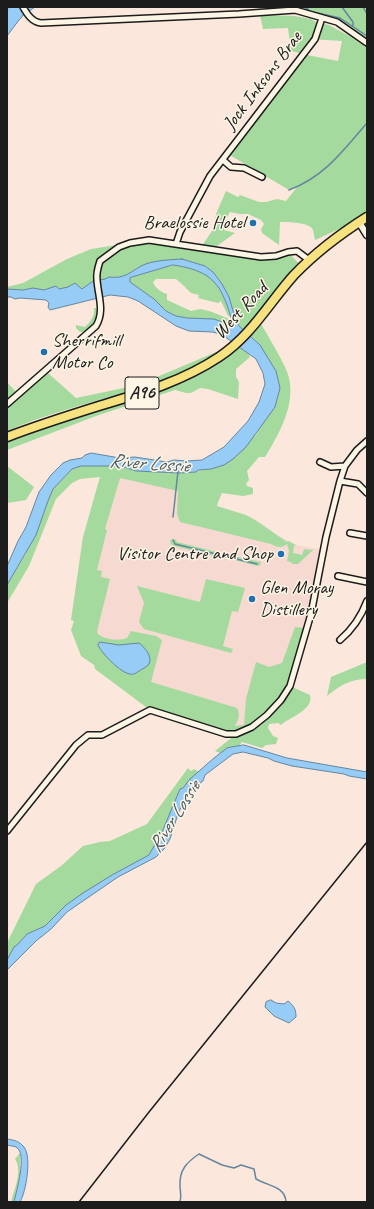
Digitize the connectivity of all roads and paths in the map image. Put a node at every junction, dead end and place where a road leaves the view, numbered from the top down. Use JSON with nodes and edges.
{"nodes":[{"id":1,"x":23,"y":7,"type":"edge"},
{"id":2,"x":322,"y":18,"type":"junction"},
{"id":3,"x":367,"y":43,"type":"edge"},
{"id":4,"x":223,"y":160,"type":"junction"},
{"id":5,"x":262,"y":177,"type":"dead end"},
{"id":6,"x":367,"y":217,"type":"edge"},
{"id":7,"x":359,"y":222,"type":"junction"},
{"id":8,"x":367,"y":235,"type":"edge"},
{"id":9,"x":176,"y":244,"type":"junction"},
{"id":10,"x":309,"y":260,"type":"junction"},
{"id":11,"x":7,"y":404,"type":"edge"},
{"id":12,"x":7,"y":437,"type":"edge"},
{"id":13,"x":367,"y":441,"type":"edge"},
{"id":14,"x":320,"y":462,"type":"dead end"},
{"id":15,"x":345,"y":466,"type":"junction"},
{"id":16,"x":340,"y":481,"type":"junction"},
{"id":17,"x":367,"y":493,"type":"edge"},
{"id":18,"x":350,"y":533,"type":"dead end"},
{"id":19,"x":367,"y":536,"type":"edge"},
{"id":20,"x":338,"y":576,"type":"dead end"},
{"id":21,"x":367,"y":582,"type":"edge"},
{"id":22,"x":367,"y":601,"type":"edge"},
{"id":23,"x":365,"y":612,"type":"edge"},
{"id":24,"x":340,"y":640,"type":"dead end"},
{"id":25,"x":7,"y":831,"type":"edge"}],
"edges":[{"from":1,"to":2,"type":"street"},
{"from":2,"to":3,"type":"street"},
{"from":2,"to":4,"type":"street","name":"Jock Inksons Brae"},
{"from":4,"to":5,"type":"street","name":"Jock Inksons Brae"},
{"from":4,"to":9,"type":"street","name":"Jock Inksons Brae"},
{"from":6,"to":7,"type":"highway","name":"West Road","number":"A96"},
{"from":7,"to":8,"type":"street"},
{"from":7,"to":10,"type":"highway","name":"West Road","number":"A96"},
{"from":9,"to":10,"type":"street"},
{"from":9,"to":11,"type":"street"},
{"from":10,"to":12,"type":"highway","name":"West Road","number":"A96"},
{"from":13,"to":15,"type":"street"},
{"from":14,"to":15,"type":"street"},
{"from":15,"to":16,"type":"street"},
{"from":16,"to":17,"type":"street"},
{"from":16,"to":25,"type":"street"},
{"from":18,"to":19,"type":"street"},
{"from":20,"to":21,"type":"street"},
{"from":22,"to":23,"type":"street"},
{"from":23,"to":24,"type":"street"}]}
